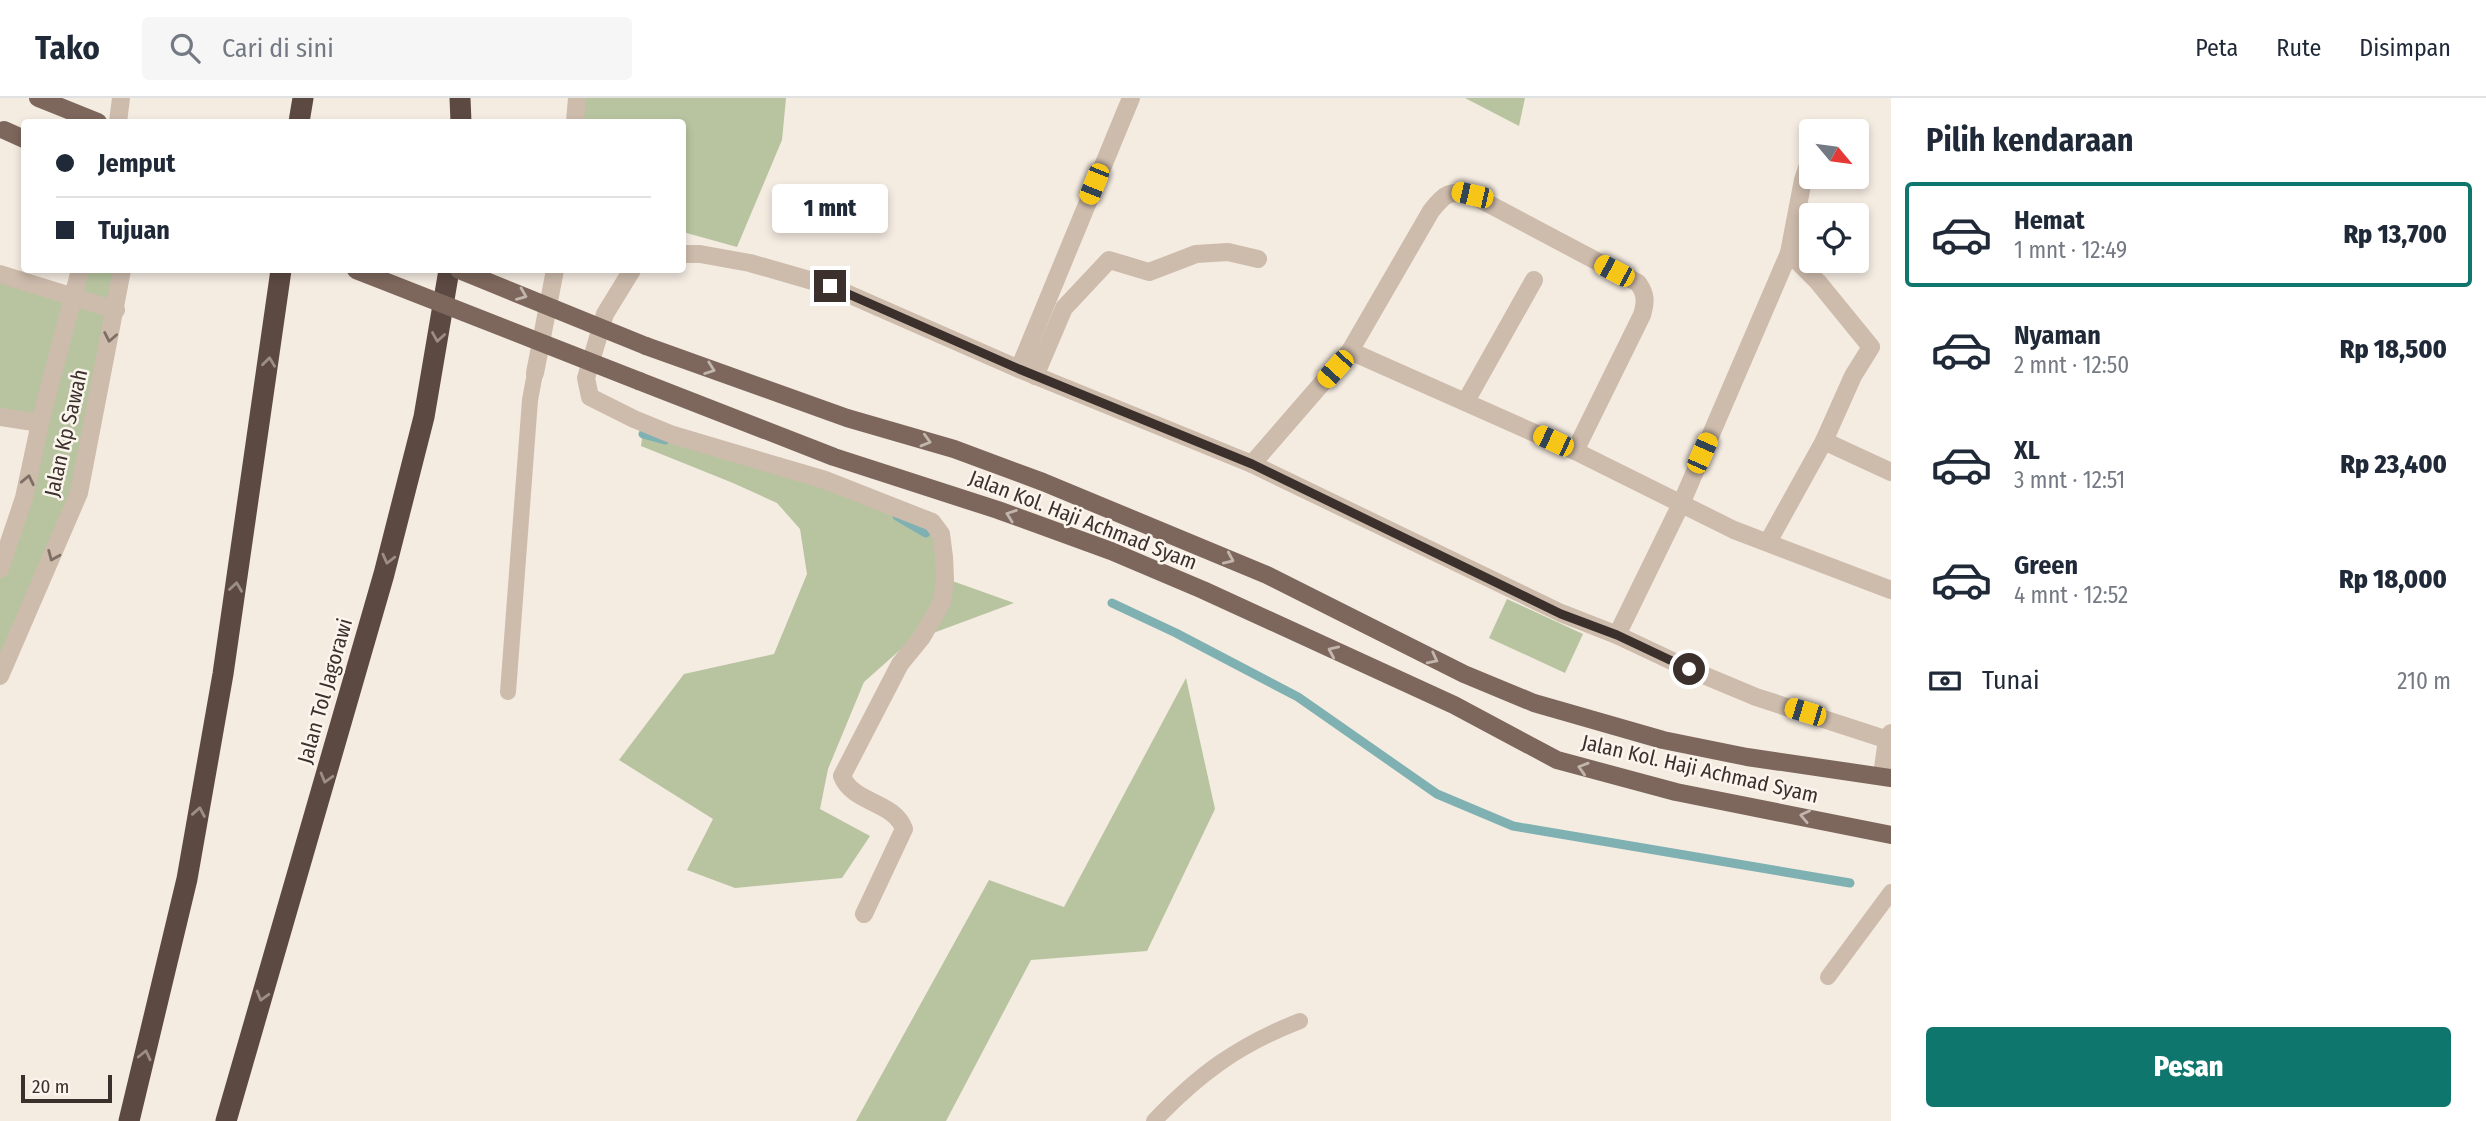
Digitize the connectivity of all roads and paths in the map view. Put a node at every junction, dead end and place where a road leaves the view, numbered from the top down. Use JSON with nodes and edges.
{"nodes":[{"id":1,"x":38,"y":98,"type":"edge"},
{"id":2,"x":121,"y":98,"type":"edge"},
{"id":3,"x":303,"y":98,"type":"edge"},
{"id":4,"x":460,"y":98,"type":"edge"},
{"id":5,"x":578,"y":98,"type":"edge"},
{"id":6,"x":1130,"y":98,"type":"edge"},
{"id":7,"x":90,"y":119,"type":"edge"},
{"id":8,"x":118,"y":119,"type":"edge"},
{"id":9,"x":300,"y":119,"type":"edge"},
{"id":10,"x":461,"y":119,"type":"edge"},
{"id":11,"x":575,"y":119,"type":"edge"},
{"id":12,"x":4,"y":130,"type":"dead end"},
{"id":13,"x":21,"y":138,"type":"edge"},
{"id":14,"x":1801,"y":189,"type":"edge"},
{"id":15,"x":1789,"y":253,"type":"junction"},
{"id":16,"x":686,"y":254,"type":"edge"},
{"id":17,"x":1258,"y":258,"type":"dead end"},
{"id":18,"x":79,"y":273,"type":"edge"},
{"id":19,"x":122,"y":273,"type":"edge"},
{"id":20,"x":281,"y":273,"type":"edge"},
{"id":21,"x":364,"y":273,"type":"edge"},
{"id":22,"x":448,"y":273,"type":"edge"},
{"id":23,"x":466,"y":273,"type":"edge"},
{"id":24,"x":554,"y":273,"type":"edge"},
{"id":25,"x":630,"y":273,"type":"edge"},
{"id":26,"x":0,"y":274,"type":"edge"},
{"id":27,"x":1534,"y":280,"type":"dead end"},
{"id":28,"x":72,"y":298,"type":"junction"},
{"id":29,"x":116,"y":310,"type":"junction"},
{"id":30,"x":1350,"y":352,"type":"junction"},
{"id":31,"x":535,"y":373,"type":"joint"},
{"id":32,"x":1027,"y":373,"type":"junction"},
{"id":33,"x":1466,"y":401,"type":"junction"},
{"id":34,"x":0,"y":418,"type":"edge"},
{"id":35,"x":40,"y":423,"type":"junction"},
{"id":36,"x":1824,"y":441,"type":"junction"},
{"id":37,"x":1575,"y":451,"type":"junction"},
{"id":38,"x":1252,"y":464,"type":"junction"},
{"id":39,"x":1891,"y":472,"type":"edge"},
{"id":40,"x":1681,"y":504,"type":"junction"},
{"id":41,"x":1768,"y":542,"type":"junction"},
{"id":42,"x":0,"y":569,"type":"edge"},
{"id":43,"x":1891,"y":590,"type":"edge"},
{"id":44,"x":1617,"y":635,"type":"junction"},
{"id":45,"x":0,"y":676,"type":"edge"},
{"id":46,"x":508,"y":692,"type":"dead end"},
{"id":47,"x":1890,"y":738,"type":"edge"},
{"id":48,"x":1886,"y":777,"type":"edge"},
{"id":49,"x":1891,"y":835,"type":"edge"},
{"id":50,"x":1891,"y":892,"type":"edge"},
{"id":51,"x":864,"y":914,"type":"dead end"},
{"id":52,"x":1828,"y":977,"type":"dead end"},
{"id":53,"x":1300,"y":1021,"type":"dead end"},
{"id":54,"x":129,"y":1121,"type":"edge"},
{"id":55,"x":226,"y":1121,"type":"edge"},
{"id":56,"x":1154,"y":1121,"type":"edge"}],
"edges":[{"from":1,"to":7,"type":"main road"},
{"from":2,"to":8,"type":"street"},
{"from":3,"to":9,"type":"highway"},
{"from":4,"to":10,"type":"highway"},
{"from":5,"to":11,"type":"street"},
{"from":6,"to":32,"type":"street"},
{"from":12,"to":13,"type":"main road"},
{"from":14,"to":15,"type":"street"},
{"from":15,"to":36,"type":"street"},
{"from":15,"to":40,"type":"street"},
{"from":16,"to":32,"type":"street"},
{"from":17,"to":32,"type":"street"},
{"from":18,"to":28,"type":"street","name":"Jalan Kp Sawah"},
{"from":19,"to":29,"type":"street","name":"Jalan Kp Sawah"},
{"from":54,"to":20,"type":"highway","one_way":true},
{"from":49,"to":21,"type":"main road","name":"Jalan Kol. Haji Achmad Syam","one_way":true,"bridge":true},
{"from":22,"to":55,"type":"highway","name":"Jalan Tol Jagorawi","one_way":true},
{"from":23,"to":48,"type":"main road","name":"Jalan Kol. Haji Achmad Syam","one_way":true,"bridge":true},
{"from":24,"to":31,"type":"street"},
{"from":25,"to":51,"type":"street"},
{"from":26,"to":28,"type":"street"},
{"from":27,"to":33,"type":"street"},
{"from":28,"to":29,"type":"street"},
{"from":28,"to":35,"type":"street","name":"Jalan Kp Sawah"},
{"from":29,"to":45,"type":"street","name":"Jalan Kp Sawah","one_way":true},
{"from":30,"to":33,"type":"street"},
{"from":30,"to":37,"type":"street"},
{"from":30,"to":38,"type":"street"},
{"from":31,"to":46,"type":"lane"},
{"from":32,"to":38,"type":"street"},
{"from":33,"to":37,"type":"street"},
{"from":34,"to":35,"type":"street"},
{"from":42,"to":35,"type":"street","name":"Jalan Kp Sawah","one_way":true},
{"from":36,"to":39,"type":"street"},
{"from":36,"to":41,"type":"street"},
{"from":37,"to":40,"type":"street"},
{"from":38,"to":44,"type":"street"},
{"from":40,"to":41,"type":"street"},
{"from":40,"to":44,"type":"street"},
{"from":41,"to":43,"type":"street"},
{"from":44,"to":47,"type":"street"},
{"from":47,"to":48,"type":"street"},
{"from":50,"to":52,"type":"lane"},
{"from":53,"to":56,"type":"lane"}]}
